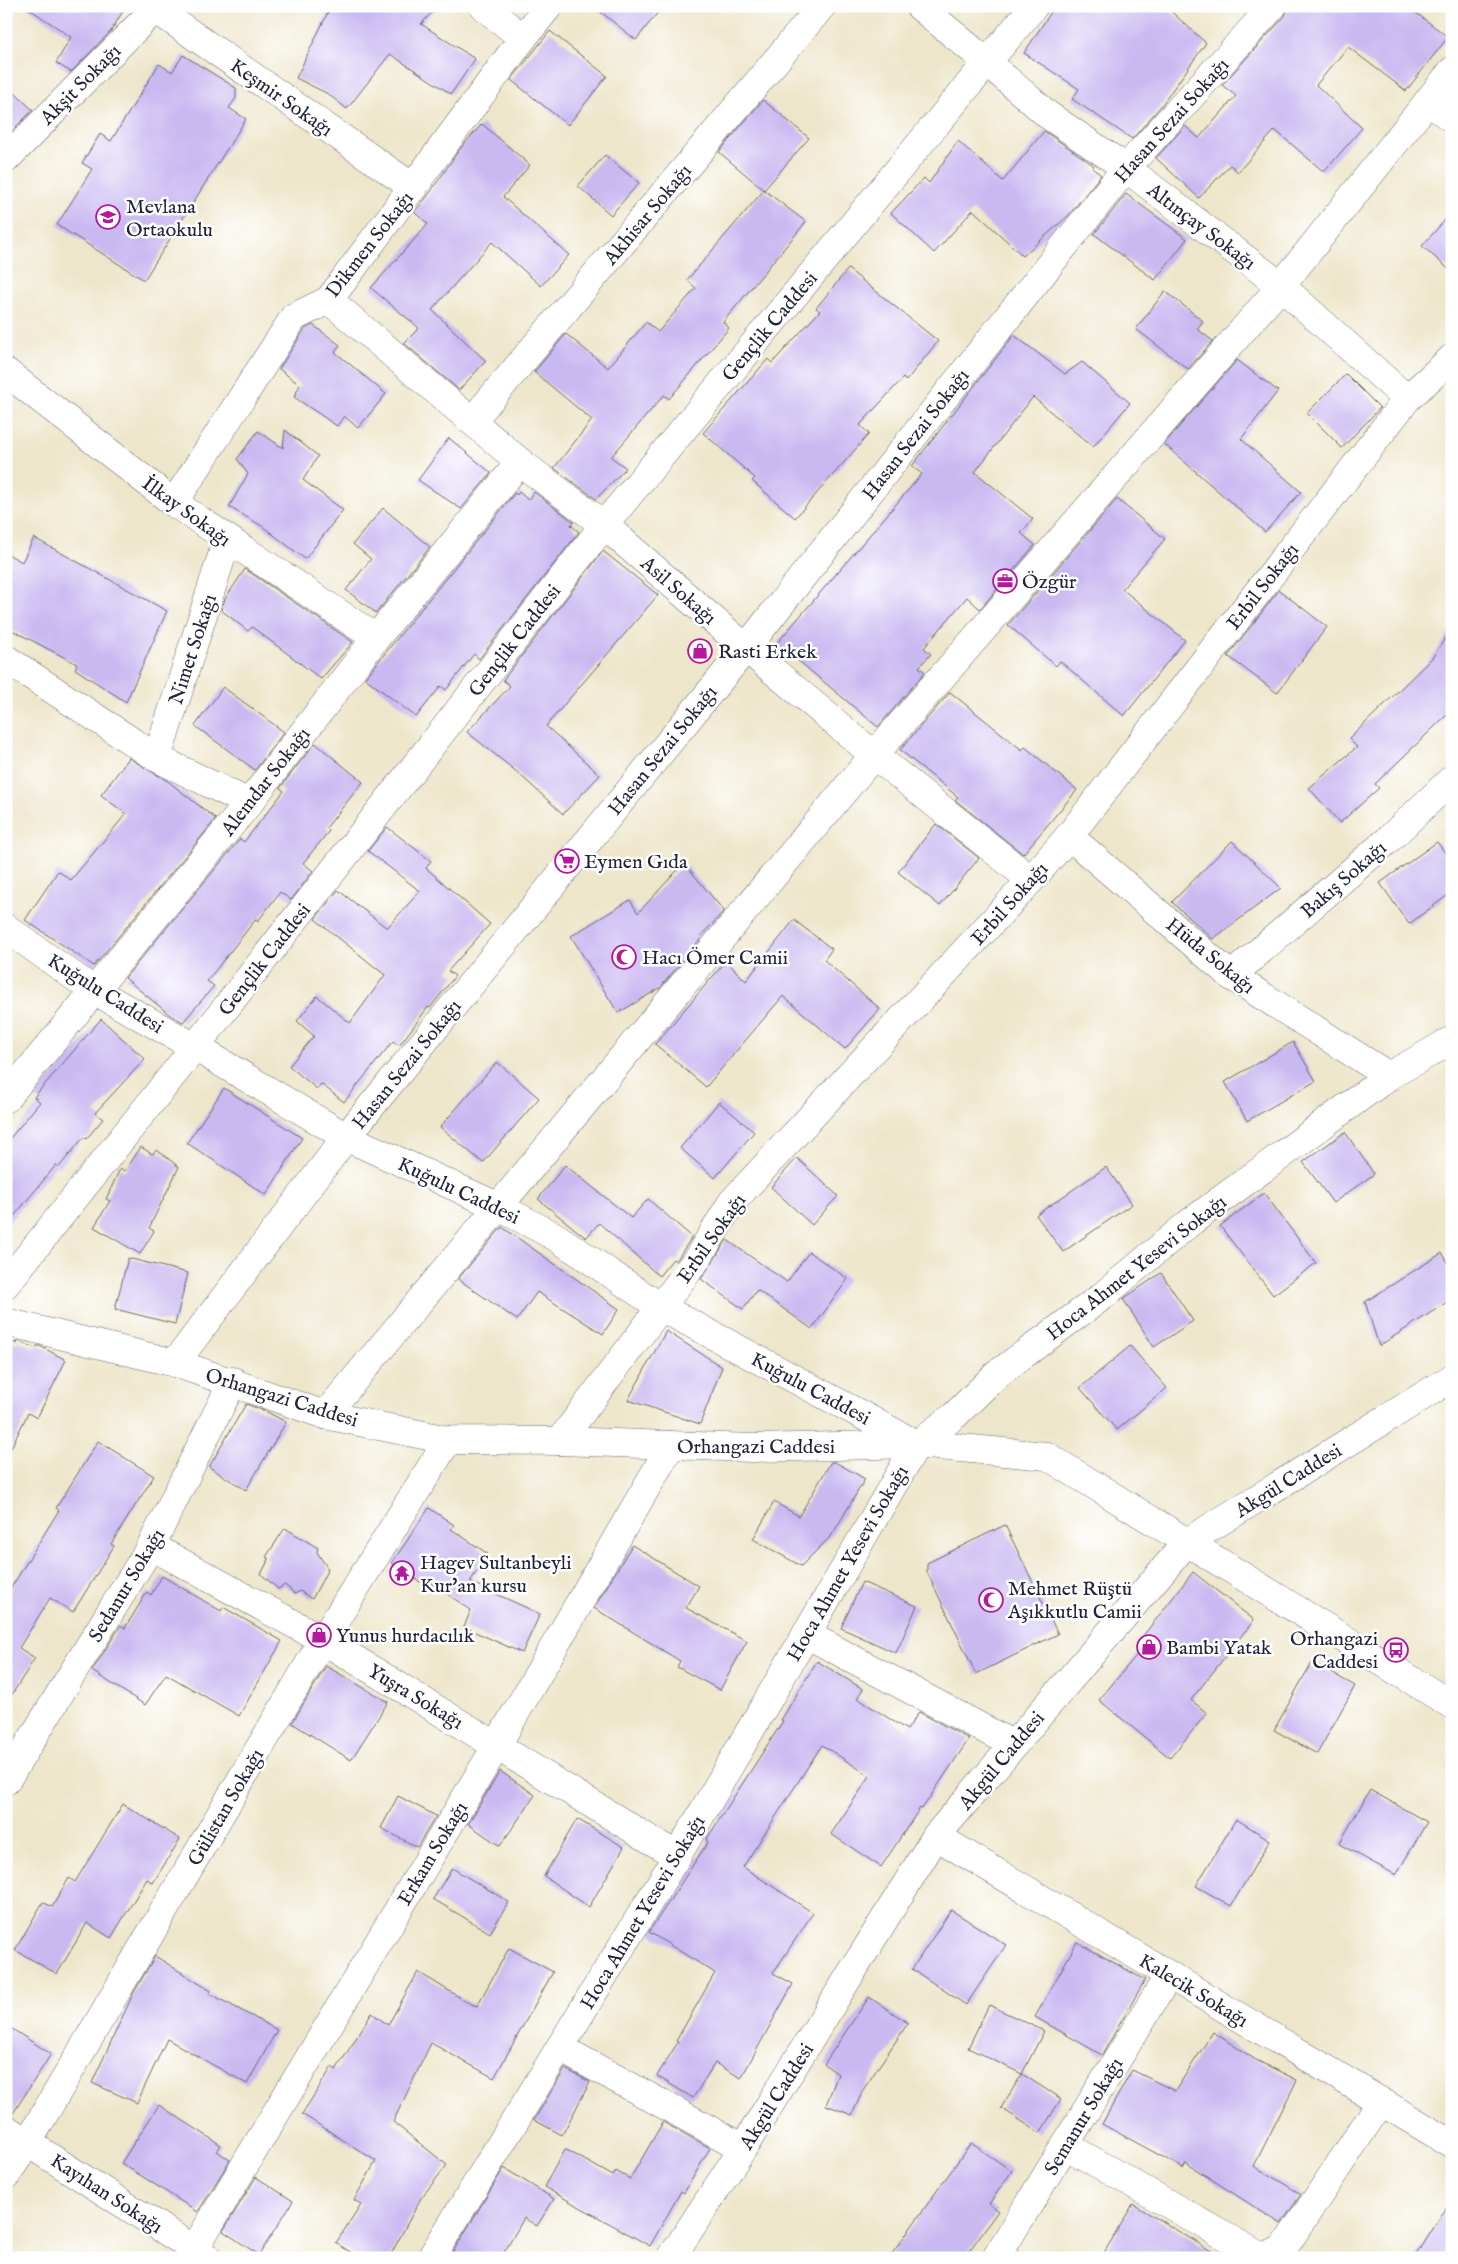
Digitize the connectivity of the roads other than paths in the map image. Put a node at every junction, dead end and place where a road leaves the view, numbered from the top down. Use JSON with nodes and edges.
{"nodes":[{"id":1,"x":483,"y":6,"type":"edge"},
{"id":2,"x":549,"y":6,"type":"edge"},
{"id":3,"x":822,"y":6,"type":"edge"},
{"id":4,"x":919,"y":6,"type":"edge"},
{"id":5,"x":1034,"y":6,"type":"edge"},
{"id":6,"x":1273,"y":6,"type":"edge"},
{"id":7,"x":152,"y":8,"type":"edge"},
{"id":8,"x":523,"y":38,"type":"junction"},
{"id":9,"x":988,"y":63,"type":"junction"},
{"id":10,"x":1452,"y":71,"type":"edge"},
{"id":11,"x":1428,"y":100,"type":"junction"},
{"id":12,"x":1452,"y":119,"type":"edge"},
{"id":13,"x":6,"y":159,"type":"edge"},
{"id":14,"x":1126,"y":168,"type":"junction"},
{"id":15,"x":414,"y":188,"type":"junction"},
{"id":16,"x":1281,"y":286,"type":"junction"},
{"id":17,"x":329,"y":300,"type":"junction"},
{"id":18,"x":1452,"y":358,"type":"edge"},
{"id":19,"x":6,"y":372,"type":"edge"},
{"id":20,"x":1407,"y":399,"type":"junction"},
{"id":21,"x":472,"y":421,"type":"junction"},
{"id":22,"x":520,"y":462,"type":"junction"},
{"id":23,"x":174,"y":503,"type":"junction"},
{"id":24,"x":604,"y":525,"type":"junction"},
{"id":25,"x":227,"y":540,"type":"junction"},
{"id":26,"x":376,"y":638,"type":"junction"},
{"id":27,"x":746,"y":648,"type":"junction"},
{"id":28,"x":6,"y":659,"type":"edge"},
{"id":29,"x":874,"y":755,"type":"junction"},
{"id":30,"x":157,"y":758,"type":"junction"},
{"id":31,"x":1452,"y":779,"type":"edge"},
{"id":32,"x":249,"y":803,"type":"junction"},
{"id":33,"x":1069,"y":836,"type":"junction"},
{"id":34,"x":1030,"y":880,"type":"junction"},
{"id":35,"x":6,"y":928,"type":"edge"},
{"id":36,"x":1231,"y":976,"type":"junction"},
{"id":37,"x":93,"y":990,"type":"junction"},
{"id":38,"x":1452,"y":1040,"type":"edge"},
{"id":39,"x":195,"y":1047,"type":"junction"},
{"id":40,"x":1388,"y":1076,"type":"junction"},
{"id":41,"x":6,"y":1098,"type":"edge"},
{"id":42,"x":346,"y":1137,"type":"junction"},
{"id":43,"x":498,"y":1206,"type":"junction"},
{"id":44,"x":6,"y":1284,"type":"edge"},
{"id":45,"x":662,"y":1308,"type":"junction"},
{"id":46,"x":6,"y":1322,"type":"edge"},
{"id":47,"x":175,"y":1363,"type":"junction"},
{"id":48,"x":1452,"y":1378,"type":"edge"},
{"id":49,"x":233,"y":1381,"type":"junction"},
{"id":50,"x":325,"y":1415,"type":"junction"},
{"id":51,"x":448,"y":1440,"type":"junction"},
{"id":52,"x":560,"y":1441,"type":"junction"},
{"id":53,"x":916,"y":1444,"type":"junction"},
{"id":54,"x":671,"y":1445,"type":"junction"},
{"id":55,"x":1187,"y":1542,"type":"junction"},
{"id":56,"x":151,"y":1546,"type":"junction"},
{"id":57,"x":806,"y":1634,"type":"junction"},
{"id":58,"x":323,"y":1640,"type":"junction"},
{"id":59,"x":1452,"y":1705,"type":"edge"},
{"id":60,"x":1014,"y":1744,"type":"junction"},
{"id":61,"x":498,"y":1745,"type":"junction"},
{"id":62,"x":6,"y":1781,"type":"edge"},
{"id":63,"x":936,"y":1836,"type":"junction"},
{"id":64,"x":677,"y":1856,"type":"junction"},
{"id":65,"x":1169,"y":1975,"type":"junction"},
{"id":66,"x":560,"y":2048,"type":"junction"},
{"id":67,"x":1381,"y":2102,"type":"junction"},
{"id":68,"x":17,"y":2136,"type":"edge"},
{"id":69,"x":1452,"y":2144,"type":"edge"},
{"id":70,"x":1065,"y":2145,"type":"junction"},
{"id":71,"x":743,"y":2148,"type":"junction"},
{"id":72,"x":6,"y":2176,"type":"edge"},
{"id":73,"x":197,"y":2255,"type":"edge"},
{"id":74,"x":430,"y":2258,"type":"edge"},
{"id":75,"x":671,"y":2258,"type":"edge"},
{"id":76,"x":996,"y":2258,"type":"edge"}],
"edges":[{"from":1,"to":8,"type":"street"},
{"from":2,"to":8,"type":"street","name":"Dikmen Sokağı"},
{"from":3,"to":21,"type":"street","name":"Akhisar Sokağı"},
{"from":4,"to":9,"type":"street","name":"Altınçay Sokağı"},
{"from":5,"to":9,"type":"street","name":"Gençlik Caddesi"},
{"from":6,"to":14,"type":"street","name":"Hasan Sezai Sokağı"},
{"from":7,"to":13,"type":"street","name":"Akşit Sokağı"},
{"from":7,"to":15,"type":"street","name":"Keşmir Sokağı"},
{"from":8,"to":15,"type":"street","name":"Dikmen Sokağı"},
{"from":9,"to":14,"type":"street","name":"Altınçay Sokağı"},
{"from":9,"to":24,"type":"street","name":"Gençlik Caddesi"},
{"from":10,"to":11,"type":"street"},
{"from":11,"to":12,"type":"street"},
{"from":11,"to":16,"type":"street"},
{"from":14,"to":16,"type":"street","name":"Altınçay Sokağı"},
{"from":14,"to":27,"type":"street","name":"Hasan Sezai Sokağı"},
{"from":15,"to":17,"type":"street","name":"Dikmen Sokağı"},
{"from":16,"to":20,"type":"street","name":"Altınçay Sokağı"},
{"from":16,"to":29,"type":"street"},
{"from":17,"to":21,"type":"street","name":"Asil Sokağı"},
{"from":17,"to":23,"type":"street","name":"Dikmen Sokağı"},
{"from":18,"to":20,"type":"street","name":"Erbil Sokağı"},
{"from":19,"to":23,"type":"street","name":"İlkay Sokağı"},
{"from":20,"to":33,"type":"street","name":"Erbil Sokağı"},
{"from":21,"to":22,"type":"street","name":"Asil Sokağı"},
{"from":22,"to":24,"type":"street","name":"Asil Sokağı"},
{"from":22,"to":26,"type":"street","name":"Alemdar Sokağı"},
{"from":23,"to":25,"type":"street","name":"İlkay Sokağı"},
{"from":24,"to":27,"type":"street","name":"Asil Sokağı"},
{"from":24,"to":39,"type":"street","name":"Gençlik Caddesi"},
{"from":25,"to":26,"type":"street","name":"İlkay Sokağı"},
{"from":25,"to":30,"type":"street","name":"Nimet Sokağı"},
{"from":26,"to":32,"type":"street","name":"Alemdar Sokağı"},
{"from":27,"to":29,"type":"street","name":"Asil Sokağı"},
{"from":27,"to":42,"type":"street","name":"Hasan Sezai Sokağı"},
{"from":28,"to":30,"type":"street"},
{"from":29,"to":34,"type":"street","name":"Asil Sokağı"},
{"from":29,"to":43,"type":"street"},
{"from":30,"to":32,"type":"street"},
{"from":31,"to":36,"type":"street","name":"Bakış Sokağı"},
{"from":32,"to":37,"type":"street","name":"Alemdar Sokağı"},
{"from":33,"to":34,"type":"street","name":"Erbil Sokağı"},
{"from":33,"to":36,"type":"street","name":"Hüda Sokağı"},
{"from":34,"to":45,"type":"street","name":"Erbil Sokağı"},
{"from":35,"to":37,"type":"street","name":"Kuğulu Caddesi"},
{"from":36,"to":40,"type":"street","name":"Hüda Sokağı"},
{"from":37,"to":39,"type":"street","name":"Kuğulu Caddesi"},
{"from":37,"to":41,"type":"street","name":"Alemdar Sokağı"},
{"from":38,"to":40,"type":"street","name":"Hoca Ahmet Yesevi Sokağı"},
{"from":39,"to":42,"type":"street","name":"Kuğulu Caddesi"},
{"from":39,"to":44,"type":"street","name":"Gençlik Caddesi"},
{"from":40,"to":53,"type":"street","name":"Hoca Ahmet Yesevi Sokağı"},
{"from":42,"to":43,"type":"street","name":"Kuğulu Caddesi"},
{"from":42,"to":47,"type":"street","name":"Hasan Sezai Sokağı"},
{"from":43,"to":45,"type":"street","name":"Kuğulu Caddesi"},
{"from":43,"to":50,"type":"street"},
{"from":45,"to":52,"type":"street","name":"Erbil Sokağı"},
{"from":45,"to":53,"type":"street","name":"Kuğulu Caddesi"},
{"from":46,"to":47,"type":"street","name":"Orhangazi Caddesi"},
{"from":47,"to":49,"type":"street","name":"Orhangazi Caddesi"},
{"from":48,"to":55,"type":"street","name":"Akgül Caddesi"},
{"from":49,"to":50,"type":"street","name":"Orhangazi Caddesi"},
{"from":49,"to":56,"type":"street","name":"Sedanur Sokağı"},
{"from":50,"to":51,"type":"street","name":"Orhangazi Caddesi"},
{"from":51,"to":52,"type":"street","name":"Orhangazi Caddesi"},
{"from":51,"to":58,"type":"street","name":"Gülistan Sokağı"},
{"from":52,"to":54,"type":"street","name":"Orhangazi Caddesi"},
{"from":53,"to":54,"type":"street","name":"Orhangazi Caddesi"},
{"from":53,"to":55,"type":"street","name":"Orhangazi Caddesi"},
{"from":53,"to":57,"type":"street","name":"Hoca Ahmet Yesevi Sokağı"},
{"from":54,"to":61,"type":"street","name":"Erkam Sokağı"},
{"from":55,"to":59,"type":"street","name":"Orhangazi Caddesi"},
{"from":55,"to":60,"type":"street","name":"Akgül Caddesi"},
{"from":56,"to":58,"type":"street","name":"Yuşra Sokağı"},
{"from":56,"to":62,"type":"street","name":"Sedanur Sokağı"},
{"from":57,"to":60,"type":"street"},
{"from":57,"to":64,"type":"street","name":"Hoca Ahmet Yesevi Sokağı"},
{"from":58,"to":61,"type":"street","name":"Yuşra Sokağı"},
{"from":58,"to":68,"type":"street","name":"Gülistan Sokağı"},
{"from":60,"to":63,"type":"street","name":"Akgül Caddesi"},
{"from":61,"to":64,"type":"street","name":"Yuşra Sokağı"},
{"from":61,"to":73,"type":"street","name":"Erkam Sokağı"},
{"from":63,"to":65,"type":"street","name":"Kalecik Sokağı"},
{"from":63,"to":71,"type":"street","name":"Akgül Caddesi"},
{"from":64,"to":66,"type":"street","name":"Hoca Ahmet Yesevi Sokağı"},
{"from":65,"to":67,"type":"street","name":"Kalecik Sokağı"},
{"from":65,"to":70,"type":"street","name":"Semanur Sokağı"},
{"from":66,"to":71,"type":"street"},
{"from":66,"to":74,"type":"street","name":"Hoca Ahmet Yesevi Sokağı"},
{"from":67,"to":69,"type":"street","name":"Kalecik Sokağı"},
{"from":67,"to":70,"type":"street"},
{"from":68,"to":72,"type":"street","name":"Gülistan Sokağı"},
{"from":68,"to":73,"type":"street","name":"Kayıhan Sokağı"},
{"from":70,"to":76,"type":"street","name":"Semanur Sokağı"},
{"from":71,"to":75,"type":"street","name":"Akgül Caddesi"}]}
